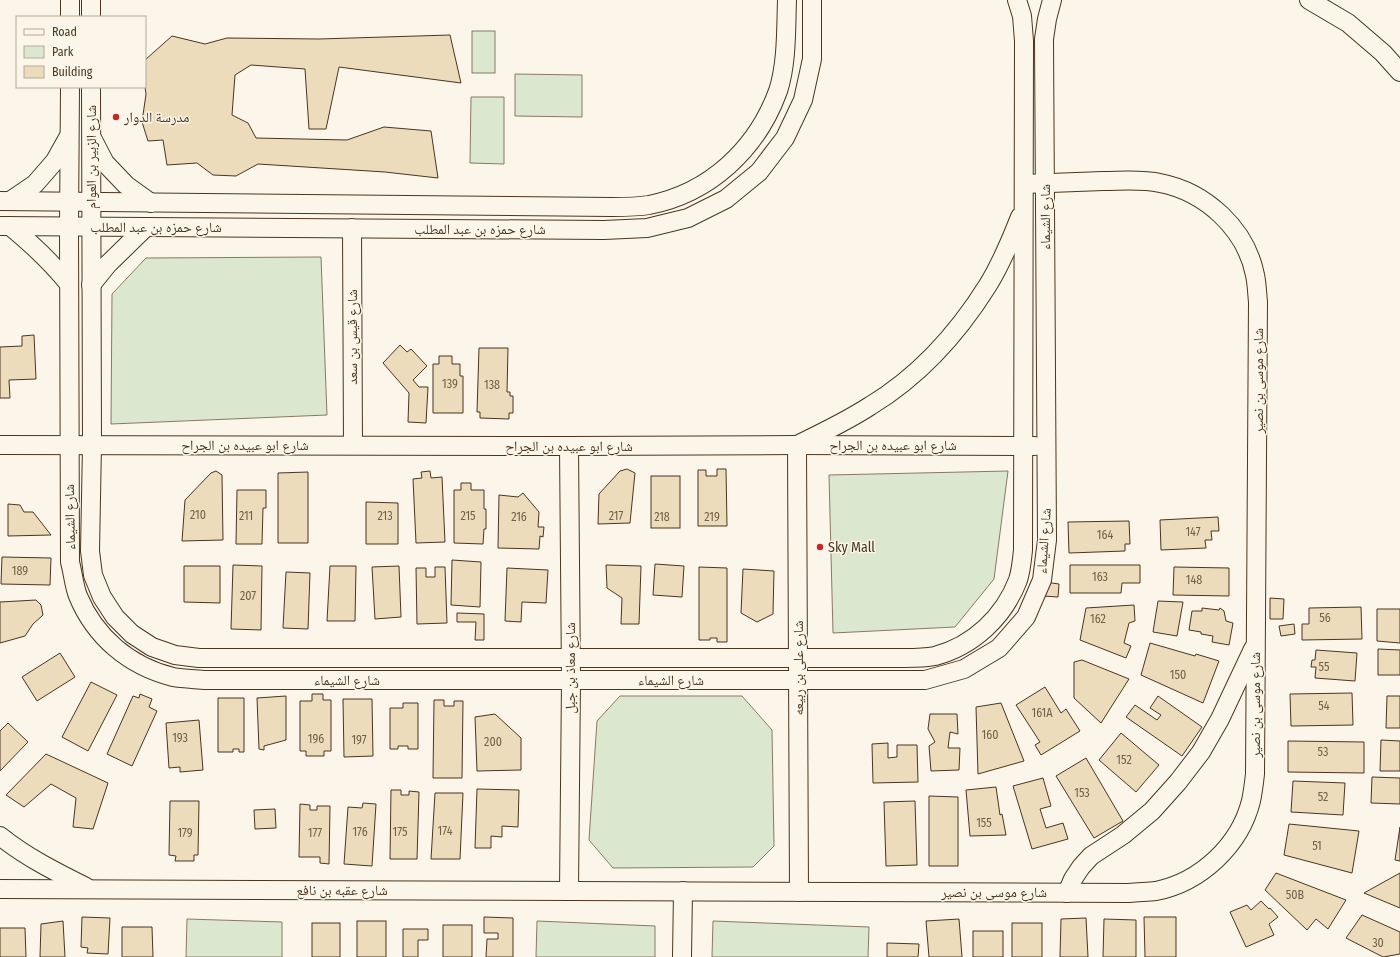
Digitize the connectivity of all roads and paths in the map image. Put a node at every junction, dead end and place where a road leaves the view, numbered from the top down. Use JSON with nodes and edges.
{"nodes":[{"id":1,"x":70,"y":0,"type":"edge"},
{"id":2,"x":91,"y":0,"type":"edge"},
{"id":3,"x":787,"y":0,"type":"edge"},
{"id":4,"x":1018,"y":0,"type":"edge"},
{"id":5,"x":1052,"y":0,"type":"edge"},
{"id":6,"x":1309,"y":0,"type":"edge"},
{"id":7,"x":813,"y":1,"type":"edge"},
{"id":8,"x":70,"y":16,"type":"edge"},
{"id":9,"x":91,"y":16,"type":"edge"},
{"id":10,"x":1400,"y":72,"type":"edge"},
{"id":11,"x":70,"y":88,"type":"edge"},
{"id":12,"x":91,"y":88,"type":"edge"},
{"id":13,"x":70,"y":134,"type":"junction"},
{"id":14,"x":91,"y":136,"type":"junction"},
{"id":15,"x":1045,"y":183,"type":"junction"},
{"id":16,"x":1024,"y":184,"type":"junction"},
{"id":17,"x":5,"y":201,"type":"edge"},
{"id":18,"x":69,"y":202,"type":"junction"},
{"id":19,"x":91,"y":202,"type":"junction"},
{"id":20,"x":151,"y":203,"type":"junction"},
{"id":21,"x":1024,"y":207,"type":"junction"},
{"id":22,"x":5,"y":226,"type":"edge"},
{"id":23,"x":69,"y":226,"type":"junction"},
{"id":24,"x":91,"y":226,"type":"junction"},
{"id":25,"x":146,"y":227,"type":"junction"},
{"id":26,"x":352,"y":228,"type":"junction"},
{"id":27,"x":69,"y":284,"type":"junction"},
{"id":28,"x":91,"y":285,"type":"junction"},
{"id":29,"x":797,"y":444,"type":"junction"},
{"id":30,"x":0,"y":445,"type":"edge"},
{"id":31,"x":69,"y":445,"type":"junction"},
{"id":32,"x":353,"y":445,"type":"junction"},
{"id":33,"x":92,"y":446,"type":"junction"},
{"id":34,"x":570,"y":446,"type":"junction"},
{"id":35,"x":1024,"y":446,"type":"junction"},
{"id":36,"x":1046,"y":446,"type":"junction"},
{"id":37,"x":1256,"y":642,"type":"junction"},
{"id":38,"x":570,"y":658,"type":"junction"},
{"id":39,"x":798,"y":658,"type":"junction"},
{"id":40,"x":570,"y":680,"type":"junction"},
{"id":41,"x":798,"y":680,"type":"junction"},
{"id":42,"x":0,"y":836,"type":"edge"},
{"id":43,"x":0,"y":889,"type":"edge"},
{"id":44,"x":90,"y":889,"type":"junction"},
{"id":45,"x":569,"y":891,"type":"junction"},
{"id":46,"x":683,"y":891,"type":"junction"},
{"id":47,"x":799,"y":892,"type":"junction"},
{"id":48,"x":1067,"y":893,"type":"junction"},
{"id":49,"x":682,"y":957,"type":"edge"}],
"edges":[{"from":1,"to":8,"type":"street"},
{"from":2,"to":9,"type":"street"},
{"from":3,"to":20,"type":"street","name":"شارع حمزه بن عبد المطلب"},
{"from":4,"to":16,"type":"street","name":"شارع الشيماء"},
{"from":5,"to":15,"type":"street","name":"شارع الشيماء"},
{"from":6,"to":10,"type":"street"},
{"from":7,"to":26,"type":"street","name":"شارع حمزه بن عبد المطلب"},
{"from":11,"to":13,"type":"street","name":"شارع الزبير بن العوام"},
{"from":12,"to":14,"type":"street","name":"شارع الزبير بن العوام"},
{"from":13,"to":17,"type":"street"},
{"from":13,"to":18,"type":"street","name":"شارع الزبير بن العوام"},
{"from":14,"to":19,"type":"street","name":"شارع الزبير بن العوام"},
{"from":14,"to":20,"type":"street"},
{"from":15,"to":16,"type":"street","name":"شارع موسى بن نصير"},
{"from":15,"to":36,"type":"street","name":"شارع الشيماء"},
{"from":15,"to":37,"type":"street","name":"شارع موسى بن نصير"},
{"from":16,"to":21,"type":"street","name":"شارع الشيماء"},
{"from":17,"to":18,"type":"street","name":"شارع حمزه بن عبد المطلب"},
{"from":18,"to":19,"type":"street","name":"شارع حمزه بن عبد المطلب"},
{"from":18,"to":23,"type":"street","name":"شارع الزبير بن العوام"},
{"from":19,"to":20,"type":"street","name":"شارع حمزه بن عبد المطلب"},
{"from":19,"to":24,"type":"street","name":"شارع الزبير بن العوام"},
{"from":21,"to":29,"type":"street"},
{"from":21,"to":35,"type":"street","name":"شارع الشيماء"},
{"from":22,"to":23,"type":"street","name":"شارع حمزه بن عبد المطلب"},
{"from":22,"to":27,"type":"street"},
{"from":23,"to":24,"type":"street","name":"شارع حمزه بن عبد المطلب"},
{"from":23,"to":27,"type":"street","name":"شارع الشيماء"},
{"from":24,"to":25,"type":"street","name":"شارع حمزه بن عبد المطلب"},
{"from":24,"to":28,"type":"street","name":"شارع الشيماء"},
{"from":25,"to":26,"type":"street","name":"شارع حمزه بن عبد المطلب"},
{"from":25,"to":28,"type":"street"},
{"from":26,"to":32,"type":"street","name":"شارع قيس بن سعد"},
{"from":27,"to":31,"type":"street","name":"شارع الشيماء"},
{"from":28,"to":33,"type":"street","name":"شارع الشيماء"},
{"from":29,"to":34,"type":"street","name":"شارع ابو عبيده بن الجراح"},
{"from":29,"to":35,"type":"street","name":"شارع ابو عبيده بن الجراح"},
{"from":29,"to":39,"type":"street","name":"شارع على بن ربيعه"},
{"from":30,"to":31,"type":"street"},
{"from":31,"to":33,"type":"street"},
{"from":31,"to":40,"type":"street","name":"شارع الشيماء"},
{"from":32,"to":33,"type":"street","name":"شارع ابو عبيده بن الجراح"},
{"from":32,"to":34,"type":"street","name":"شارع ابو عبيده بن الجراح"},
{"from":33,"to":38,"type":"street","name":"شارع الشيماء"},
{"from":34,"to":38,"type":"street","name":"شارع معاذ بن جبل"},
{"from":35,"to":36,"type":"street","name":"شارع ابو عبيده بن الجراح"},
{"from":35,"to":39,"type":"street","name":"شارع الشيماء"},
{"from":36,"to":41,"type":"street","name":"شارع الشيماء"},
{"from":37,"to":48,"type":"street"},
{"from":37,"to":48,"type":"street","name":"شارع موسى بن نصير"},
{"from":38,"to":39,"type":"street","name":"شارع الشيماء"},
{"from":38,"to":40,"type":"street","name":"شارع معاذ بن جبل"},
{"from":39,"to":41,"type":"street","name":"شارع على بن ربيعه"},
{"from":40,"to":41,"type":"street","name":"شارع الشيماء"},
{"from":40,"to":45,"type":"street","name":"شارع معاذ بن جبل"},
{"from":41,"to":47,"type":"street","name":"شارع على بن ربيعه"},
{"from":42,"to":44,"type":"street"},
{"from":43,"to":44,"type":"street","name":"شارع عقبه بن نافع"},
{"from":44,"to":45,"type":"street","name":"شارع عقبه بن نافع"},
{"from":45,"to":46,"type":"street","name":"شارع عقبه بن نافع"},
{"from":46,"to":47,"type":"street","name":"شارع موسى بن نصير"},
{"from":46,"to":49,"type":"street"},
{"from":47,"to":48,"type":"street","name":"شارع موسى بن نصير"}]}
